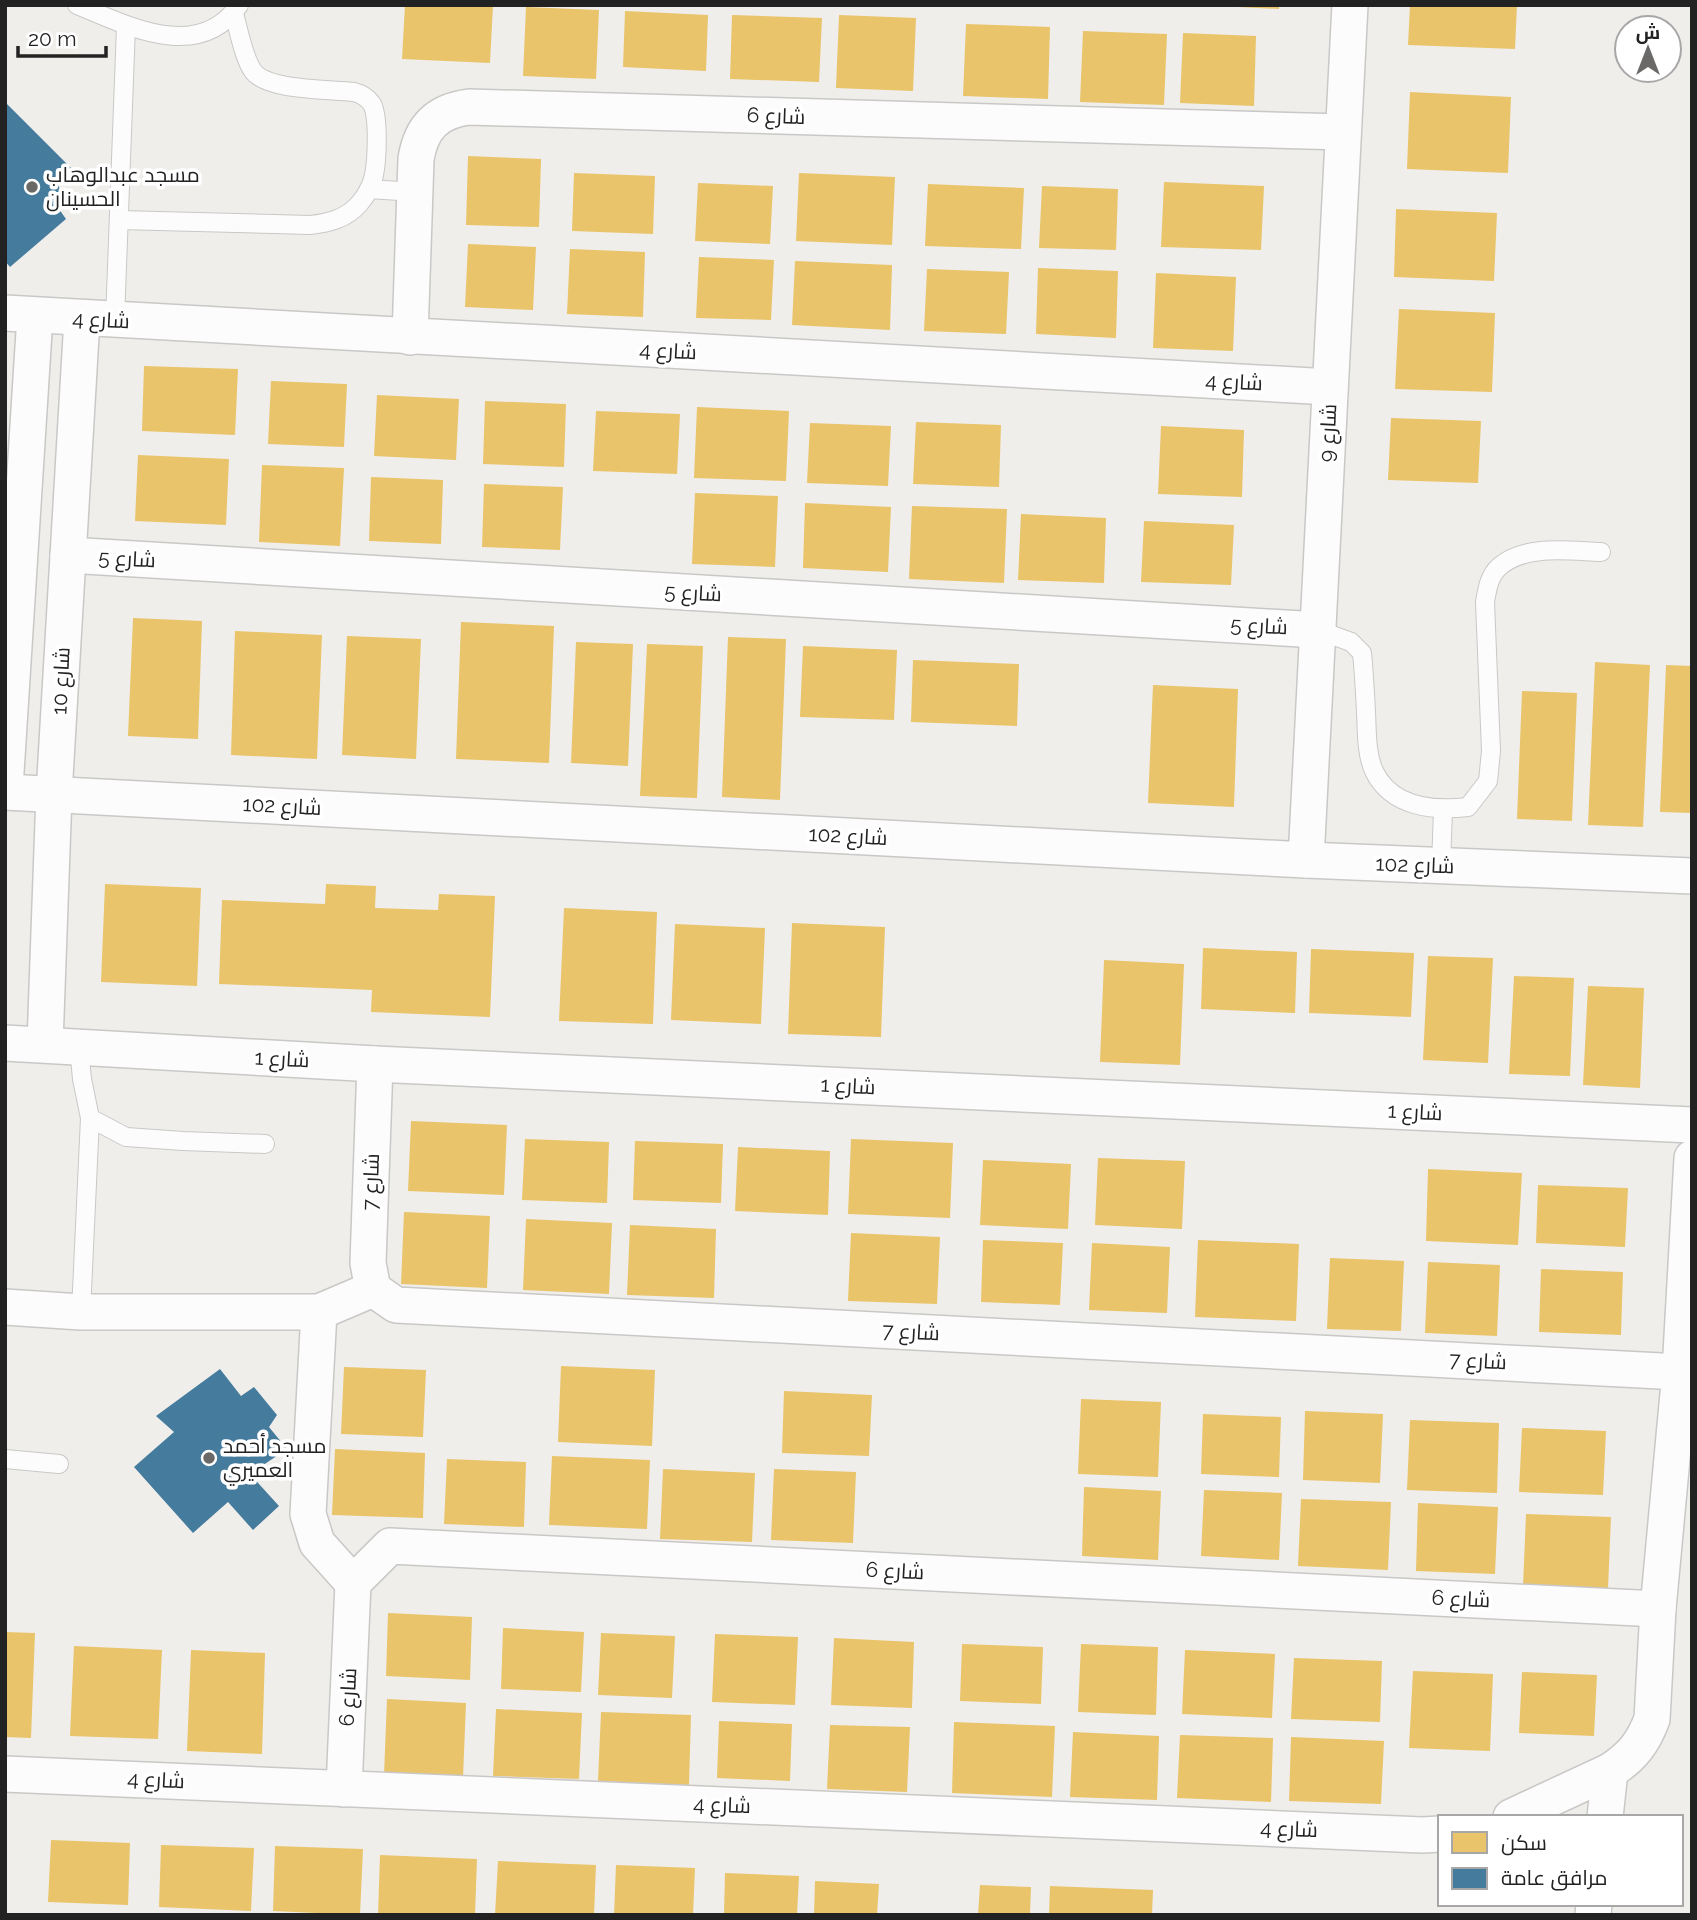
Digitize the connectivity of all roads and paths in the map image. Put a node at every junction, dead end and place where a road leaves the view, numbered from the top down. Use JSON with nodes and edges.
{"nodes":[{"id":1,"x":77,"y":5,"type":"edge"},
{"id":2,"x":1350,"y":5,"type":"edge"},
{"id":3,"x":237,"y":9,"type":"edge"},
{"id":4,"x":126,"y":26,"type":"junction"},
{"id":5,"x":1343,"y":132,"type":"junction"},
{"id":6,"x":369,"y":189,"type":"junction"},
{"id":7,"x":415,"y":192,"type":"junction"},
{"id":8,"x":119,"y":220,"type":"junction"},
{"id":9,"x":20,"y":314,"type":"edge"},
{"id":10,"x":99,"y":320,"type":"junction"},
{"id":11,"x":410,"y":337,"type":"junction"},
{"id":12,"x":1330,"y":387,"type":"junction"},
{"id":13,"x":1601,"y":552,"type":"dead end"},
{"id":14,"x":13,"y":555,"type":"edge"},
{"id":15,"x":68,"y":555,"type":"junction"},
{"id":16,"x":1318,"y":630,"type":"junction"},
{"id":17,"x":5,"y":790,"type":"edge"},
{"id":18,"x":54,"y":794,"type":"junction"},
{"id":19,"x":1443,"y":810,"type":"junction"},
{"id":20,"x":1306,"y":860,"type":"junction"},
{"id":21,"x":1441,"y":866,"type":"junction"},
{"id":22,"x":1692,"y":876,"type":"edge"},
{"id":23,"x":5,"y":1043,"type":"edge"},
{"id":24,"x":45,"y":1044,"type":"junction"},
{"id":25,"x":79,"y":1048,"type":"junction"},
{"id":26,"x":375,"y":1064,"type":"junction"},
{"id":27,"x":90,"y":1118,"type":"junction"},
{"id":28,"x":1692,"y":1125,"type":"edge"},
{"id":29,"x":265,"y":1144,"type":"dead end"},
{"id":30,"x":1692,"y":1158,"type":"edge"},
{"id":31,"x":373,"y":1289,"type":"junction"},
{"id":32,"x":5,"y":1307,"type":"edge"},
{"id":33,"x":81,"y":1312,"type":"junction"},
{"id":34,"x":319,"y":1312,"type":"junction"},
{"id":35,"x":1680,"y":1372,"type":"junction"},
{"id":36,"x":5,"y":1459,"type":"edge"},
{"id":37,"x":59,"y":1464,"type":"dead end"},
{"id":38,"x":354,"y":1583,"type":"junction"},
{"id":39,"x":1658,"y":1609,"type":"junction"},
{"id":40,"x":1610,"y":1771,"type":"junction"},
{"id":41,"x":5,"y":1774,"type":"edge"},
{"id":42,"x":344,"y":1789,"type":"junction"},
{"id":43,"x":1515,"y":1815,"type":"edge"},
{"id":44,"x":1605,"y":1815,"type":"edge"},
{"id":45,"x":1438,"y":1834,"type":"edge"}],
"edges":[{"from":1,"to":4,"type":"lane"},
{"from":2,"to":5,"type":"street","name":"شارع 9"},
{"from":3,"to":4,"type":"lane"},
{"from":3,"to":6,"type":"lane"},
{"from":4,"to":8,"type":"lane"},
{"from":5,"to":7,"type":"street","name":"شارع 6"},
{"from":5,"to":12,"type":"street","name":"شارع 9"},
{"from":6,"to":7,"type":"lane"},
{"from":6,"to":8,"type":"lane"},
{"from":7,"to":11,"type":"street","name":"شارع 6"},
{"from":8,"to":10,"type":"lane"},
{"from":9,"to":10,"type":"street","name":"شارع 4"},
{"from":9,"to":14,"type":"street"},
{"from":10,"to":11,"type":"street","name":"شارع 4"},
{"from":10,"to":15,"type":"street","name":"شارع 10"},
{"from":11,"to":12,"type":"street","name":"شارع 4"},
{"from":12,"to":16,"type":"street","name":"شارع 9"},
{"from":13,"to":19,"type":"lane"},
{"from":14,"to":17,"type":"street"},
{"from":15,"to":16,"type":"street","name":"شارع 5"},
{"from":15,"to":18,"type":"street","name":"شارع 10"},
{"from":16,"to":19,"type":"lane"},
{"from":16,"to":20,"type":"street","name":"شارع 9"},
{"from":17,"to":18,"type":"street","name":"شارع 102"},
{"from":18,"to":20,"type":"street","name":"شارع 102"},
{"from":18,"to":24,"type":"street","name":"شارع 10"},
{"from":19,"to":21,"type":"lane"},
{"from":20,"to":21,"type":"street","name":"شارع 102"},
{"from":21,"to":22,"type":"street","name":"شارع 102"},
{"from":23,"to":24,"type":"street","name":"شارع 1"},
{"from":24,"to":25,"type":"street","name":"شارع 1"},
{"from":25,"to":26,"type":"street","name":"شارع 1"},
{"from":25,"to":27,"type":"lane"},
{"from":26,"to":28,"type":"street","name":"شارع 1"},
{"from":26,"to":31,"type":"street","name":"شارع 7"},
{"from":27,"to":29,"type":"lane"},
{"from":27,"to":33,"type":"lane"},
{"from":30,"to":35,"type":"street"},
{"from":31,"to":34,"type":"street"},
{"from":31,"to":35,"type":"street","name":"شارع 7"},
{"from":32,"to":33,"type":"street"},
{"from":33,"to":34,"type":"street"},
{"from":34,"to":38,"type":"street"},
{"from":35,"to":39,"type":"street"},
{"from":36,"to":37,"type":"lane"},
{"from":38,"to":39,"type":"street","name":"شارع 6"},
{"from":38,"to":42,"type":"street","name":"شارع 6"},
{"from":39,"to":40,"type":"street"},
{"from":40,"to":43,"type":"street"},
{"from":40,"to":44,"type":"street"},
{"from":41,"to":42,"type":"street","name":"شارع 4"},
{"from":42,"to":45,"type":"street","name":"شارع 4"}]}
